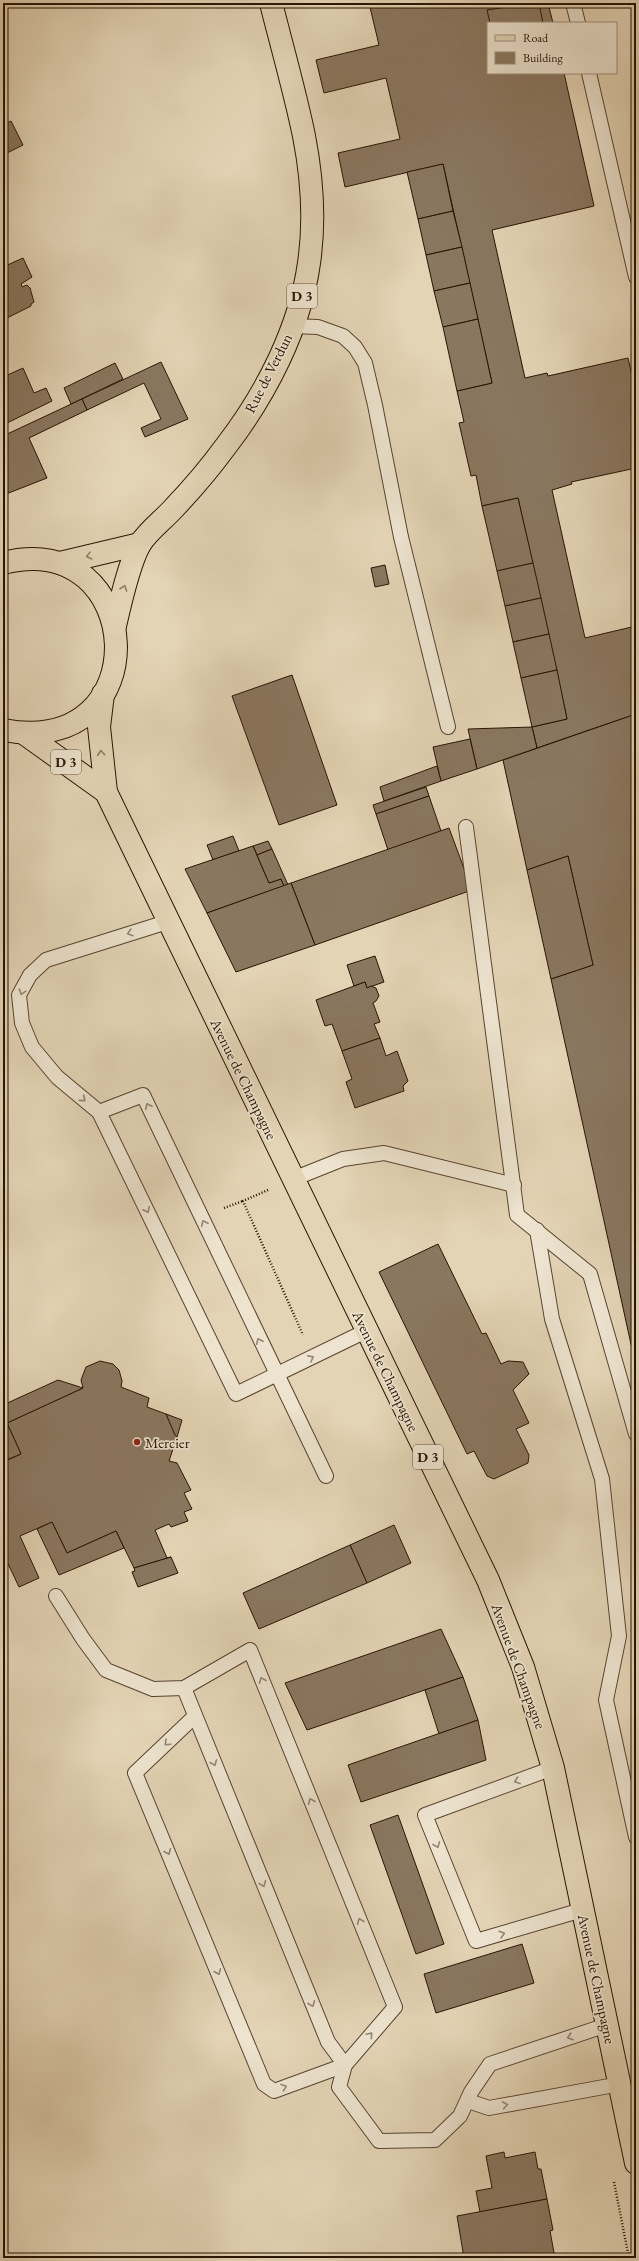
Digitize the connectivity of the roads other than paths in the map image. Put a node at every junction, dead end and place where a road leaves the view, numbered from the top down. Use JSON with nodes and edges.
{"nodes":[{"id":1,"x":271,"y":3,"type":"edge"},
{"id":2,"x":573,"y":3,"type":"edge"},
{"id":3,"x":578,"y":22,"type":"edge"},
{"id":4,"x":589,"y":74,"type":"edge"},
{"id":5,"x":636,"y":277,"type":"edge"},
{"id":6,"x":291,"y":326,"type":"junction"},
{"id":7,"x":140,"y":544,"type":"junction"},
{"id":8,"x":3,"y":562,"type":"edge"},
{"id":9,"x":60,"y":564,"type":"junction"},
{"id":10,"x":115,"y":626,"type":"junction"},
{"id":11,"x":104,"y":694,"type":"junction"},
{"id":12,"x":448,"y":727,"type":"dead end"},
{"id":13,"x":3,"y":730,"type":"edge"},
{"id":14,"x":25,"y":734,"type":"junction"},
{"id":15,"x":106,"y":792,"type":"junction"},
{"id":16,"x":466,"y":827,"type":"dead end"},
{"id":17,"x":167,"y":922,"type":"junction"},
{"id":18,"x":99,"y":1112,"type":"junction"},
{"id":19,"x":293,"y":1180,"type":"junction"},
{"id":20,"x":514,"y":1185,"type":"junction"},
{"id":21,"x":537,"y":1230,"type":"junction"},
{"id":22,"x":366,"y":1331,"type":"junction"},
{"id":23,"x":276,"y":1376,"type":"junction"},
{"id":24,"x":636,"y":1434,"type":"edge"},
{"id":25,"x":326,"y":1476,"type":"dead end"},
{"id":26,"x":56,"y":1596,"type":"dead end"},
{"id":27,"x":184,"y":1688,"type":"junction"},
{"id":28,"x":195,"y":1716,"type":"junction"},
{"id":29,"x":553,"y":1768,"type":"junction"},
{"id":30,"x":636,"y":1837,"type":"edge"},
{"id":31,"x":582,"y":1910,"type":"junction"},
{"id":32,"x":607,"y":2025,"type":"junction"},
{"id":33,"x":345,"y":2065,"type":"junction"},
{"id":34,"x":620,"y":2084,"type":"junction"},
{"id":35,"x":468,"y":2101,"type":"junction"},
{"id":36,"x":635,"y":2152,"type":"edge"}],
"edges":[{"from":1,"to":6,"type":"main road","name":"Rue de Verdun","number":"D 3"},
{"from":2,"to":3,"type":"lane"},
{"from":4,"to":5,"type":"lane"},
{"from":6,"to":7,"type":"main road","name":"Rue de Verdun","number":"D 3"},
{"from":6,"to":12,"type":"lane"},
{"from":7,"to":9,"type":"main road","one_way":true},
{"from":10,"to":7,"type":"main road","name":"Rue de Verdun","number":"D 3","one_way":true},
{"from":8,"to":9,"type":"main road"},
{"from":9,"to":10,"type":"main road"},
{"from":10,"to":11,"type":"main road"},
{"from":11,"to":14,"type":"main road"},
{"from":15,"to":11,"type":"main road","name":"Avenue de Champagne","number":"D 3","one_way":true},
{"from":13,"to":14,"type":"main road"},
{"from":14,"to":15,"type":"main road","name":"Avenue de Champagne","number":"D 3"},
{"from":15,"to":17,"type":"main road","name":"Avenue de Champagne","number":"D 3"},
{"from":16,"to":20,"type":"lane"},
{"from":17,"to":18,"type":"lane","one_way":true},
{"from":17,"to":19,"type":"main road","name":"Avenue de Champagne","number":"D 3"},
{"from":18,"to":23,"type":"lane","one_way":true},
{"from":23,"to":18,"type":"lane","one_way":true},
{"from":19,"to":20,"type":"lane"},
{"from":19,"to":22,"type":"main road","name":"Avenue de Champagne","number":"D 3"},
{"from":20,"to":21,"type":"lane"},
{"from":21,"to":24,"type":"lane"},
{"from":21,"to":30,"type":"lane"},
{"from":23,"to":22,"type":"lane","one_way":true},
{"from":22,"to":29,"type":"main road","name":"Avenue de Champagne","number":"D 3"},
{"from":23,"to":25,"type":"lane"},
{"from":26,"to":27,"type":"lane"},
{"from":27,"to":28,"type":"lane"},
{"from":33,"to":27,"type":"lane","one_way":true},
{"from":28,"to":33,"type":"lane","one_way":true},
{"from":28,"to":33,"type":"lane","one_way":true},
{"from":29,"to":31,"type":"main road","name":"Avenue de Champagne","number":"D 3"},
{"from":29,"to":31,"type":"lane","one_way":true},
{"from":31,"to":32,"type":"main road","name":"Avenue de Champagne","number":"D 3"},
{"from":32,"to":34,"type":"main road","name":"Avenue de Champagne","number":"D 3"},
{"from":32,"to":35,"type":"lane","one_way":true},
{"from":33,"to":35,"type":"lane"},
{"from":35,"to":34,"type":"lane","one_way":true},
{"from":34,"to":36,"type":"main road","name":"Avenue de Champagne","number":"D 3"}]}
